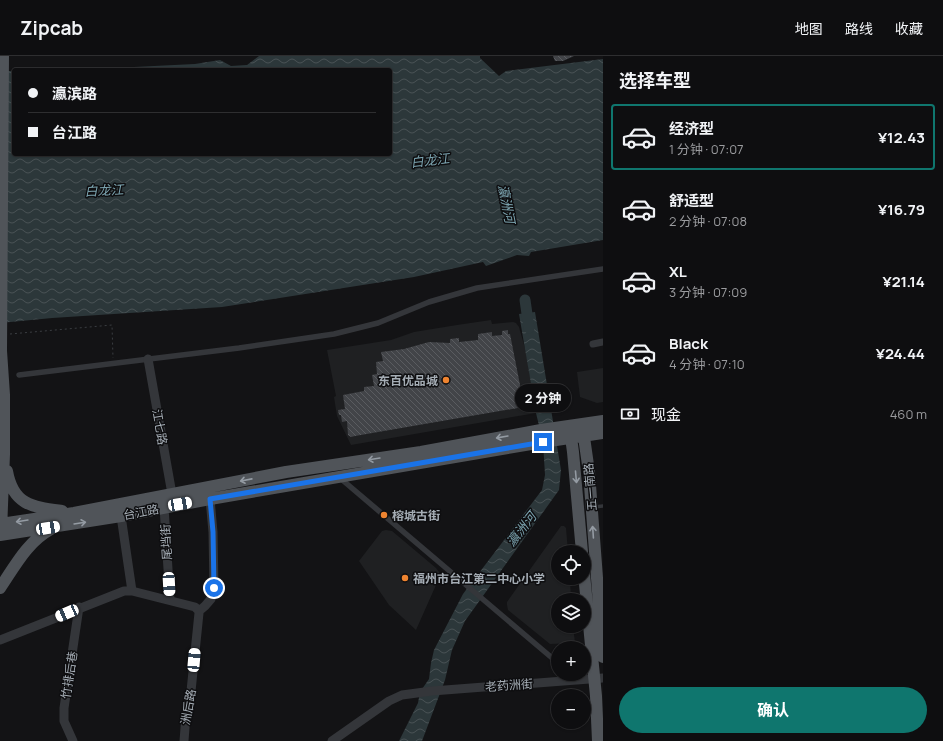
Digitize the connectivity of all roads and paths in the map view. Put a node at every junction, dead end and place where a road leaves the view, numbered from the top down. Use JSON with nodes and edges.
{"nodes":[{"id":1,"x":4,"y":56,"type":"edge"},
{"id":2,"x":603,"y":269,"type":"edge"},
{"id":3,"x":5,"y":335,"type":"dead end"},
{"id":4,"x":603,"y":342,"type":"edge"},
{"id":5,"x":593,"y":344,"type":"dead end"},
{"id":6,"x":1,"y":350,"type":"edge"},
{"id":7,"x":148,"y":360,"type":"junction"},
{"id":8,"x":113,"y":363,"type":"junction"},
{"id":9,"x":19,"y":375,"type":"dead end"},
{"id":10,"x":2,"y":388,"type":"edge"},
{"id":11,"x":603,"y":421,"type":"edge"},
{"id":12,"x":583,"y":430,"type":"junction"},
{"id":13,"x":570,"y":432,"type":"junction"},
{"id":14,"x":603,"y":433,"type":"edge"},
{"id":15,"x":542,"y":436,"type":"junction"},
{"id":16,"x":4,"y":454,"type":"junction"},
{"id":17,"x":339,"y":477,"type":"junction"},
{"id":18,"x":172,"y":494,"type":"junction"},
{"id":19,"x":210,"y":499,"type":"junction"},
{"id":20,"x":164,"y":507,"type":"junction"},
{"id":21,"x":597,"y":507,"type":"edge"},
{"id":22,"x":74,"y":512,"type":"junction"},
{"id":23,"x":121,"y":516,"type":"junction"},
{"id":24,"x":59,"y":526,"type":"junction"},
{"id":25,"x":0,"y":530,"type":"edge"},
{"id":26,"x":0,"y":538,"type":"edge"},
{"id":27,"x":581,"y":545,"type":"edge"},
{"id":28,"x":586,"y":585,"type":"edge"},
{"id":29,"x":0,"y":588,"type":"edge"},
{"id":30,"x":132,"y":591,"type":"junction"},
{"id":31,"x":170,"y":600,"type":"junction"},
{"id":32,"x":80,"y":607,"type":"junction"},
{"id":33,"x":195,"y":608,"type":"junction"},
{"id":34,"x":602,"y":634,"type":"edge"},
{"id":35,"x":0,"y":640,"type":"edge"},
{"id":36,"x":551,"y":657,"type":"edge"},
{"id":37,"x":603,"y":657,"type":"edge"},
{"id":38,"x":599,"y":678,"type":"edge"},
{"id":39,"x":73,"y":741,"type":"edge"},
{"id":40,"x":184,"y":741,"type":"edge"},
{"id":41,"x":332,"y":741,"type":"edge"},
{"id":42,"x":598,"y":741,"type":"edge"}],
"edges":[{"from":1,"to":6,"type":"main road","bridge":true},
{"from":2,"to":7,"type":"street"},
{"from":3,"to":8,"type":"path"},
{"from":4,"to":5,"type":"street"},
{"from":6,"to":10,"type":"main road"},
{"from":7,"to":8,"type":"street"},
{"from":7,"to":18,"type":"street","name":"江七路"},
{"from":8,"to":9,"type":"street"},
{"from":10,"to":16,"type":"main road"},
{"from":11,"to":12,"type":"main road"},
{"from":12,"to":13,"type":"main road"},
{"from":12,"to":14,"type":"main road"},
{"from":12,"to":21,"type":"main road","name":"五一南路"},
{"from":13,"to":15,"type":"main road"},
{"from":13,"to":27,"type":"main road","name":"五一南路","one_way":true},
{"from":15,"to":17,"type":"main road","name":"台江路"},
{"from":15,"to":18,"type":"main road","name":"台江路","one_way":true},
{"from":16,"to":22,"type":"main road"},
{"from":16,"to":25,"type":"main road"},
{"from":17,"to":19,"type":"main road","name":"台江路"},
{"from":17,"to":36,"type":"street"},
{"from":18,"to":22,"type":"main road","name":"台江路"},
{"from":19,"to":20,"type":"main road","name":"台江路"},
{"from":19,"to":33,"type":"street"},
{"from":20,"to":23,"type":"main road","name":"台江路"},
{"from":20,"to":31,"type":"street","name":"尾垱街"},
{"from":34,"to":21,"type":"main road","name":"五一南路","one_way":true},
{"from":22,"to":25,"type":"main road","name":"台江路","one_way":true},
{"from":24,"to":23,"type":"main road","name":"台江路","one_way":true},
{"from":23,"to":30,"type":"street"},
{"from":24,"to":25,"type":"main road","name":"台江路"},
{"from":24,"to":29,"type":"main road"},
{"from":25,"to":26,"type":"main road"},
{"from":28,"to":38,"type":"main road"},
{"from":30,"to":31,"type":"street"},
{"from":30,"to":32,"type":"street"},
{"from":31,"to":33,"type":"street"},
{"from":32,"to":35,"type":"street"},
{"from":32,"to":39,"type":"street","name":"竹排后巷"},
{"from":33,"to":40,"type":"street","name":"洲后路"},
{"from":34,"to":37,"type":"main road","name":"五一南路"},
{"from":38,"to":41,"type":"street","name":"老药洲街"},
{"from":38,"to":42,"type":"main road"}]}
